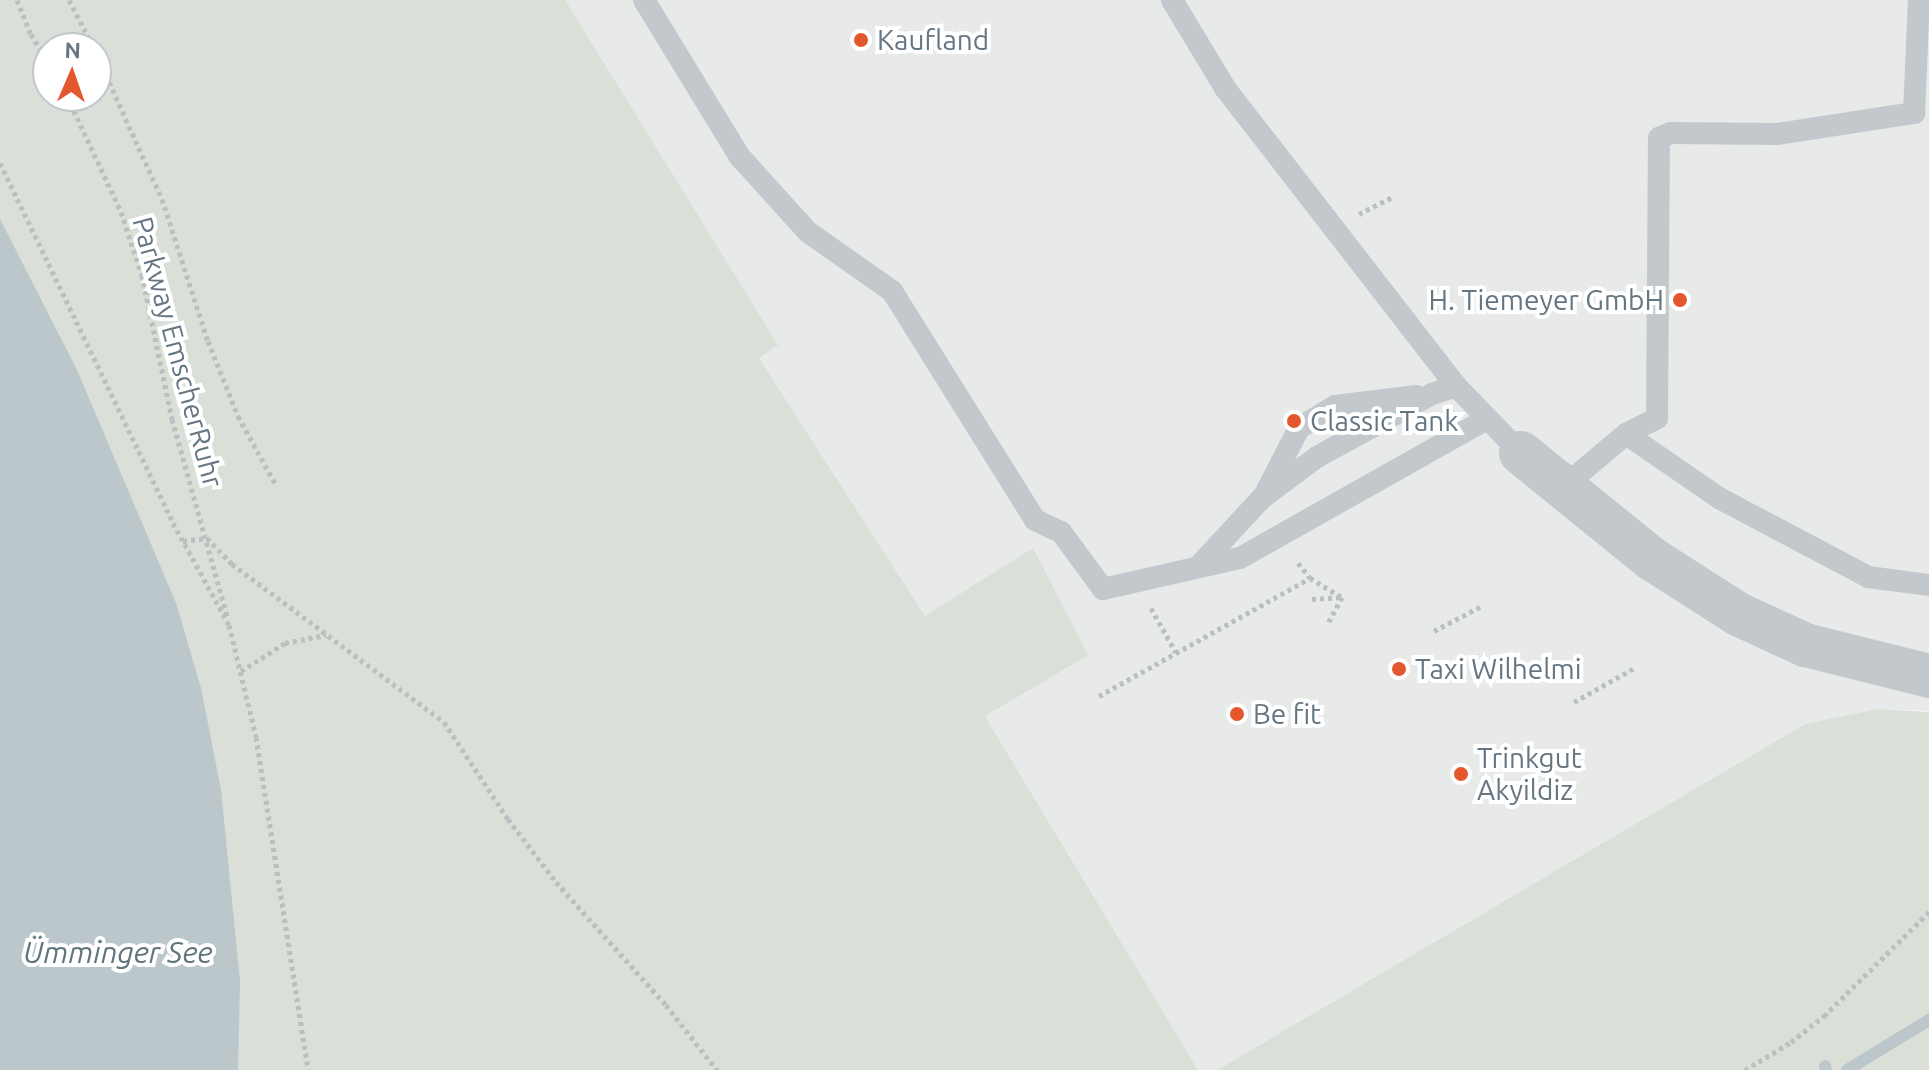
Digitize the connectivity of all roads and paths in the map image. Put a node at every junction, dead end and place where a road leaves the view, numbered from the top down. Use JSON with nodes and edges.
{"nodes":[{"id":1,"x":17,"y":0,"type":"edge"},
{"id":2,"x":69,"y":0,"type":"edge"},
{"id":3,"x":644,"y":0,"type":"edge"},
{"id":4,"x":1172,"y":0,"type":"edge"},
{"id":5,"x":1919,"y":0,"type":"edge"},
{"id":6,"x":86,"y":32,"type":"edge"},
{"id":7,"x":32,"y":36,"type":"edge"},
{"id":8,"x":112,"y":88,"type":"edge"},
{"id":9,"x":74,"y":112,"type":"edge"},
{"id":10,"x":0,"y":163,"type":"edge"},
{"id":11,"x":1456,"y":386,"type":"junction"},
{"id":12,"x":1432,"y":394,"type":"junction"},
{"id":13,"x":1485,"y":420,"type":"junction"},
{"id":14,"x":1626,"y":434,"type":"junction"},
{"id":15,"x":1521,"y":453,"type":"joint"},
{"id":16,"x":276,"y":485,"type":"dead end"},
{"id":17,"x":1562,"y":488,"type":"junction"},
{"id":18,"x":1262,"y":498,"type":"junction"},
{"id":19,"x":207,"y":538,"type":"junction"},
{"id":20,"x":183,"y":541,"type":"junction"},
{"id":21,"x":1198,"y":567,"type":"junction"},
{"id":22,"x":1287,"y":568,"type":"dead end"},
{"id":23,"x":1310,"y":578,"type":"junction"},
{"id":24,"x":1136,"y":582,"type":"junction"},
{"id":25,"x":1929,"y":585,"type":"edge"},
{"id":26,"x":1342,"y":597,"type":"junction"},
{"id":27,"x":1312,"y":599,"type":"dead end"},
{"id":28,"x":1480,"y":607,"type":"dead end"},
{"id":29,"x":229,"y":625,"type":"junction"},
{"id":30,"x":1327,"y":625,"type":"dead end"},
{"id":31,"x":1434,"y":631,"type":"dead end"},
{"id":32,"x":326,"y":635,"type":"junction"},
{"id":33,"x":1176,"y":653,"type":"junction"},
{"id":34,"x":1636,"y":667,"type":"dead end"},
{"id":35,"x":1917,"y":669,"type":"edge"},
{"id":36,"x":241,"y":671,"type":"junction"},
{"id":37,"x":1099,"y":696,"type":"dead end"},
{"id":38,"x":1574,"y":702,"type":"dead end"},
{"id":39,"x":1929,"y":912,"type":"edge"},
{"id":40,"x":308,"y":1070,"type":"edge"},
{"id":41,"x":717,"y":1070,"type":"edge"},
{"id":42,"x":1745,"y":1070,"type":"edge"}],
"edges":[{"from":1,"to":7,"type":"path"},
{"from":2,"to":6,"type":"path"},
{"from":3,"to":24,"type":"lane"},
{"from":4,"to":11,"type":"lane"},
{"from":5,"to":14,"type":"lane"},
{"from":8,"to":16,"type":"path"},
{"from":9,"to":19,"type":"path","name":"Parkway EmscherRuhr"},
{"from":10,"to":20,"type":"path"},
{"from":11,"to":12,"type":"lane"},
{"from":11,"to":13,"type":"lane"},
{"from":12,"to":18,"type":"lane"},
{"from":12,"to":18,"type":"lane"},
{"from":13,"to":15,"type":"lane"},
{"from":13,"to":21,"type":"lane"},
{"from":14,"to":17,"type":"lane"},
{"from":14,"to":25,"type":"lane"},
{"from":15,"to":17,"type":"street"},
{"from":17,"to":35,"type":"street"},
{"from":18,"to":21,"type":"lane"},
{"from":19,"to":20,"type":"path"},
{"from":19,"to":29,"type":"path","name":"Parkway EmscherRuhr"},
{"from":19,"to":32,"type":"path"},
{"from":20,"to":29,"type":"path"},
{"from":21,"to":24,"type":"lane"},
{"from":22,"to":23,"type":"path"},
{"from":23,"to":26,"type":"path"},
{"from":23,"to":33,"type":"path"},
{"from":24,"to":33,"type":"path"},
{"from":26,"to":27,"type":"path"},
{"from":26,"to":30,"type":"path"},
{"from":28,"to":31,"type":"path"},
{"from":29,"to":36,"type":"path"},
{"from":32,"to":36,"type":"path"},
{"from":32,"to":41,"type":"path"},
{"from":33,"to":37,"type":"path"},
{"from":34,"to":38,"type":"path"},
{"from":36,"to":40,"type":"path"},
{"from":39,"to":42,"type":"path"}]}
